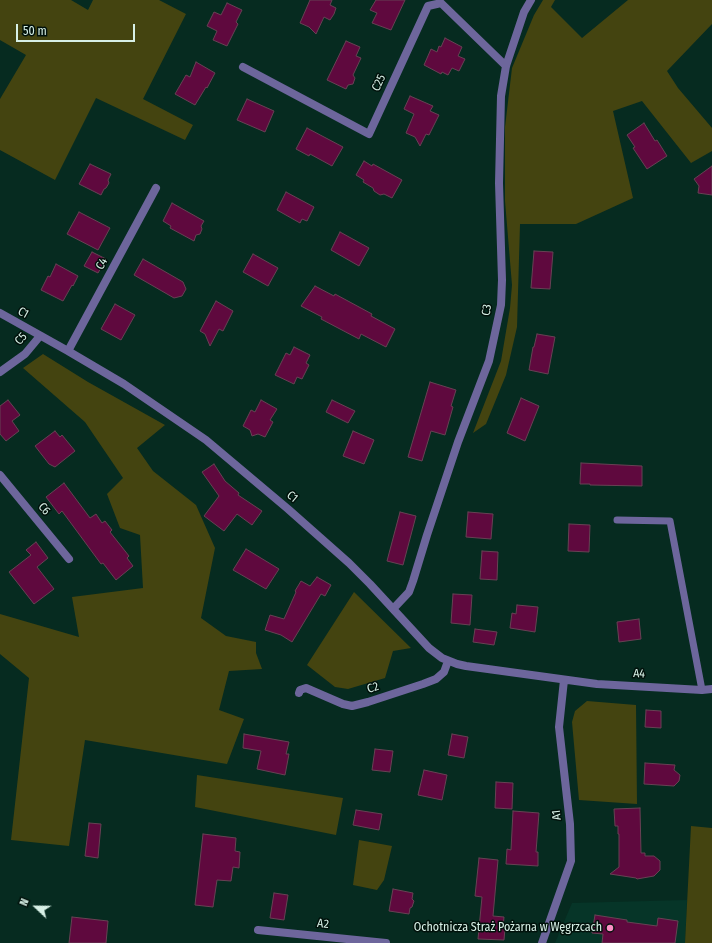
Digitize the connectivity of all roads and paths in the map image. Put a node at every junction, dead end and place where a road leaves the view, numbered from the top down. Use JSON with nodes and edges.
{"nodes":[{"id":1,"x":531,"y":0,"type":"edge"},
{"id":2,"x":506,"y":66,"type":"junction"},
{"id":3,"x":242,"y":67,"type":"dead end"},
{"id":4,"x":156,"y":188,"type":"dead end"},
{"id":5,"x":0,"y":313,"type":"edge"},
{"id":6,"x":40,"y":336,"type":"junction"},
{"id":7,"x":68,"y":351,"type":"junction"},
{"id":8,"x":0,"y":372,"type":"edge"},
{"id":9,"x":0,"y":475,"type":"edge"},
{"id":10,"x":617,"y":520,"type":"dead end"},
{"id":11,"x":69,"y":559,"type":"dead end"},
{"id":12,"x":393,"y":609,"type":"junction"},
{"id":13,"x":448,"y":661,"type":"junction"},
{"id":14,"x":564,"y":680,"type":"junction"},
{"id":15,"x":712,"y":689,"type":"edge"},
{"id":16,"x":702,"y":690,"type":"junction"},
{"id":17,"x":299,"y":693,"type":"dead end"},
{"id":18,"x":258,"y":930,"type":"dead end"},
{"id":19,"x":386,"y":943,"type":"edge"},
{"id":20,"x":542,"y":943,"type":"edge"}],
"edges":[{"from":1,"to":2,"type":"street","name":"C3"},
{"from":2,"to":3,"type":"street","name":"C25"},
{"from":2,"to":12,"type":"street","name":"C3"},
{"from":4,"to":7,"type":"street","name":"C4"},
{"from":5,"to":6,"type":"street","name":"C1"},
{"from":6,"to":7,"type":"street","name":"C1"},
{"from":6,"to":8,"type":"street","name":"C5"},
{"from":7,"to":12,"type":"street","name":"C1"},
{"from":9,"to":11,"type":"street","name":"C6"},
{"from":10,"to":16,"type":"lane"},
{"from":12,"to":13,"type":"street","name":"C1"},
{"from":13,"to":14,"type":"street","name":"C1"},
{"from":13,"to":17,"type":"street","name":"C2"},
{"from":14,"to":16,"type":"street","name":"A4"},
{"from":14,"to":20,"type":"street","name":"A1"},
{"from":15,"to":16,"type":"street","name":"A4"},
{"from":18,"to":19,"type":"street","name":"A2"}]}
